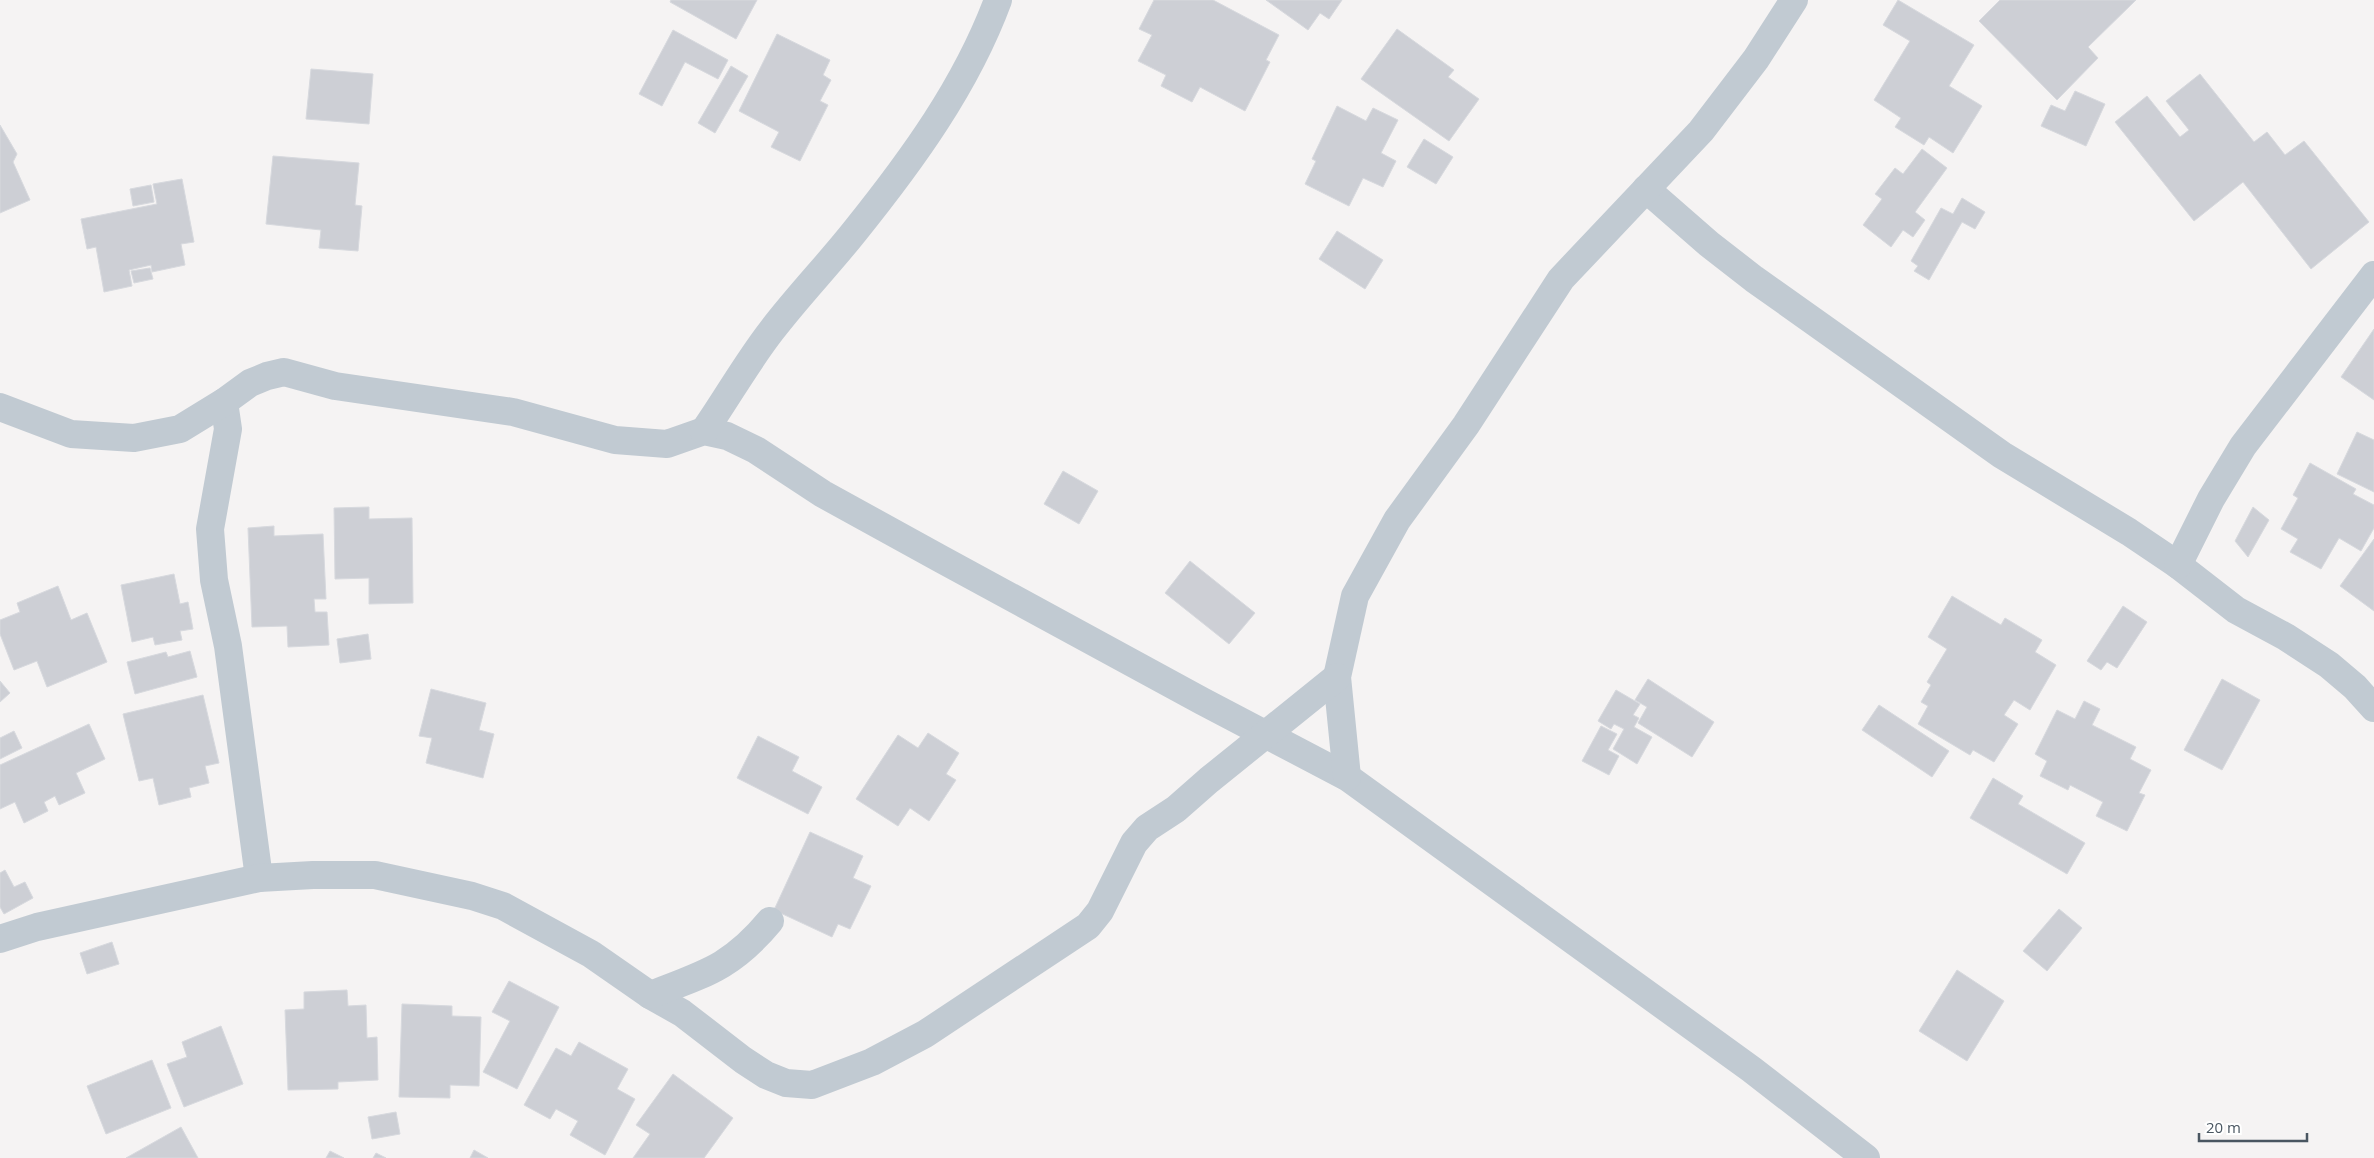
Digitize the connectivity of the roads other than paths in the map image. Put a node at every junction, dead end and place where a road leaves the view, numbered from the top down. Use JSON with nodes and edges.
{"nodes":[{"id":1,"x":998,"y":0,"type":"edge"},
{"id":2,"x":1794,"y":0,"type":"edge"},
{"id":3,"x":1646,"y":189,"type":"junction"},
{"id":4,"x":2374,"y":275,"type":"edge"},
{"id":5,"x":224,"y":402,"type":"junction"},
{"id":6,"x":0,"y":407,"type":"edge"},
{"id":7,"x":704,"y":431,"type":"junction"},
{"id":8,"x":2178,"y":565,"type":"junction"},
{"id":9,"x":1337,"y":677,"type":"junction"},
{"id":10,"x":2374,"y":708,"type":"edge"},
{"id":11,"x":1265,"y":735,"type":"junction"},
{"id":12,"x":1347,"y":777,"type":"junction"},
{"id":13,"x":259,"y":878,"type":"junction"},
{"id":14,"x":770,"y":921,"type":"dead end"},
{"id":15,"x":0,"y":939,"type":"edge"},
{"id":16,"x":650,"y":995,"type":"junction"},
{"id":17,"x":1866,"y":1158,"type":"edge"}],
"edges":[{"from":1,"to":7,"type":"street"},
{"from":2,"to":3,"type":"street"},
{"from":3,"to":8,"type":"street"},
{"from":3,"to":9,"type":"street"},
{"from":4,"to":8,"type":"street"},
{"from":5,"to":6,"type":"street"},
{"from":5,"to":7,"type":"street"},
{"from":5,"to":13,"type":"street"},
{"from":7,"to":11,"type":"street"},
{"from":8,"to":10,"type":"street"},
{"from":9,"to":11,"type":"street"},
{"from":9,"to":12,"type":"street"},
{"from":11,"to":12,"type":"street"},
{"from":11,"to":16,"type":"street"},
{"from":12,"to":17,"type":"street"},
{"from":13,"to":15,"type":"street"},
{"from":13,"to":16,"type":"street"},
{"from":14,"to":16,"type":"street"}]}
